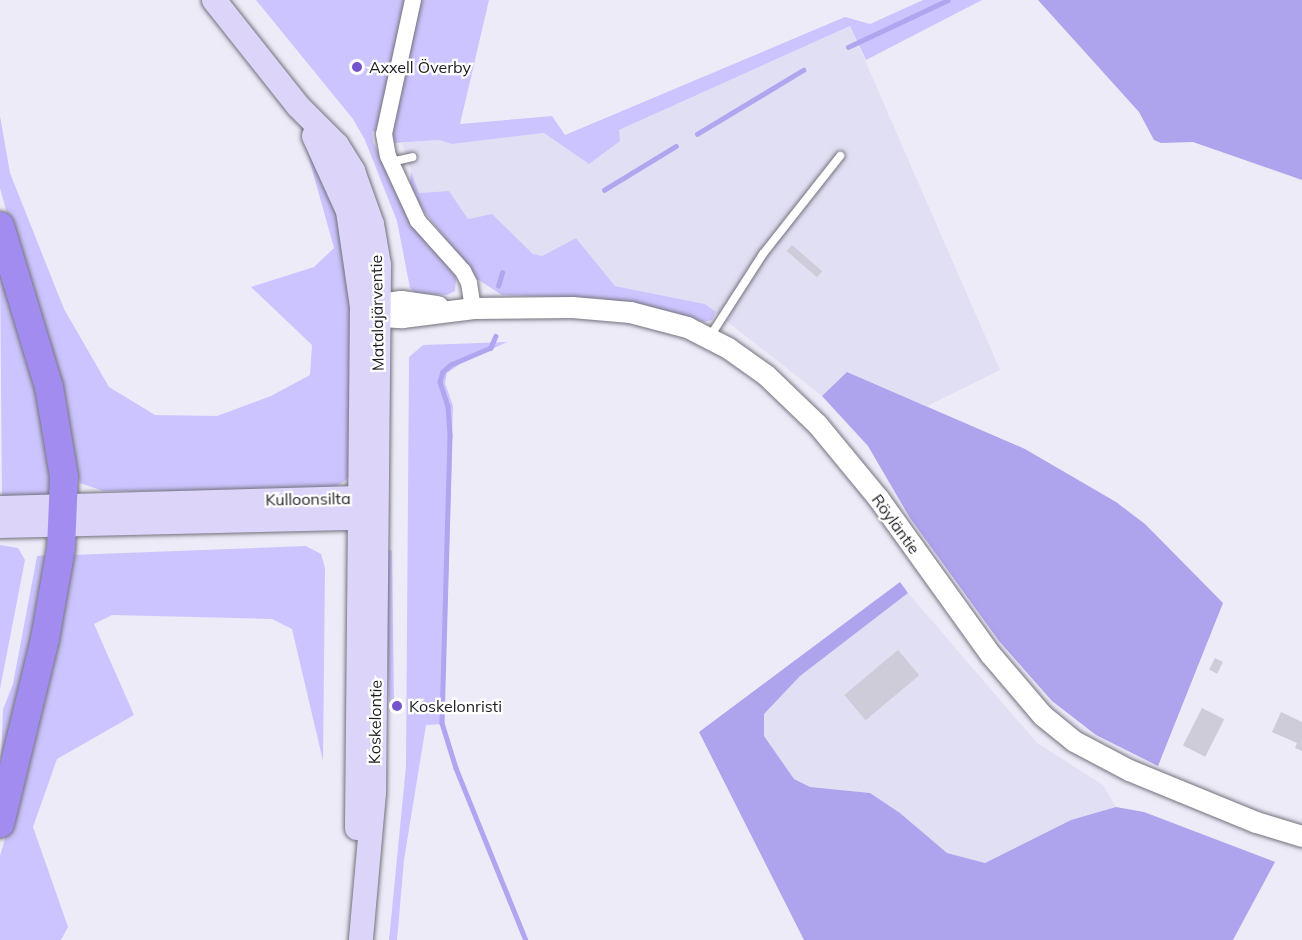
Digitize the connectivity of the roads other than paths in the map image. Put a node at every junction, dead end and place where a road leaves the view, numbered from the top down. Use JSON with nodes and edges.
{"nodes":[{"id":1,"x":214,"y":0,"type":"edge"},
{"id":2,"x":413,"y":0,"type":"edge"},
{"id":3,"x":840,"y":156,"type":"dead end"},
{"id":4,"x":412,"y":157,"type":"dead end"},
{"id":5,"x":391,"y":162,"type":"junction"},
{"id":6,"x":0,"y":226,"type":"edge"},
{"id":7,"x":374,"y":308,"type":"junction"},
{"id":8,"x":473,"y":308,"type":"junction"},
{"id":9,"x":709,"y":339,"type":"junction"},
{"id":10,"x":0,"y":508,"type":"edge"},
{"id":11,"x":364,"y":508,"type":"junction"},
{"id":12,"x":63,"y":516,"type":"junction"},
{"id":13,"x":0,"y":526,"type":"edge"},
{"id":14,"x":0,"y":824,"type":"edge"},
{"id":15,"x":1302,"y":837,"type":"edge"},
{"id":16,"x":361,"y":938,"type":"edge"}],
"edges":[{"from":1,"to":7,"type":"main road","name":"Matalajärventie"},
{"from":2,"to":5,"type":"street"},
{"from":3,"to":9,"type":"lane"},
{"from":4,"to":5,"type":"lane"},
{"from":5,"to":8,"type":"street"},
{"from":6,"to":12,"type":"highway"},
{"from":7,"to":8,"type":"street","name":"Röyläntie"},
{"from":7,"to":11,"type":"main road","name":"Matalajärventie"},
{"from":8,"to":9,"type":"street","name":"Röyläntie"},
{"from":9,"to":15,"type":"street","name":"Röyläntie"},
{"from":10,"to":12,"type":"main road","name":"Kulloonsilta"},
{"from":11,"to":12,"type":"main road","name":"Kulloonsilta"},
{"from":11,"to":16,"type":"main road","name":"Koskelontie"},
{"from":12,"to":13,"type":"main road","name":"Kulloonsilta"},
{"from":12,"to":14,"type":"highway"}]}
